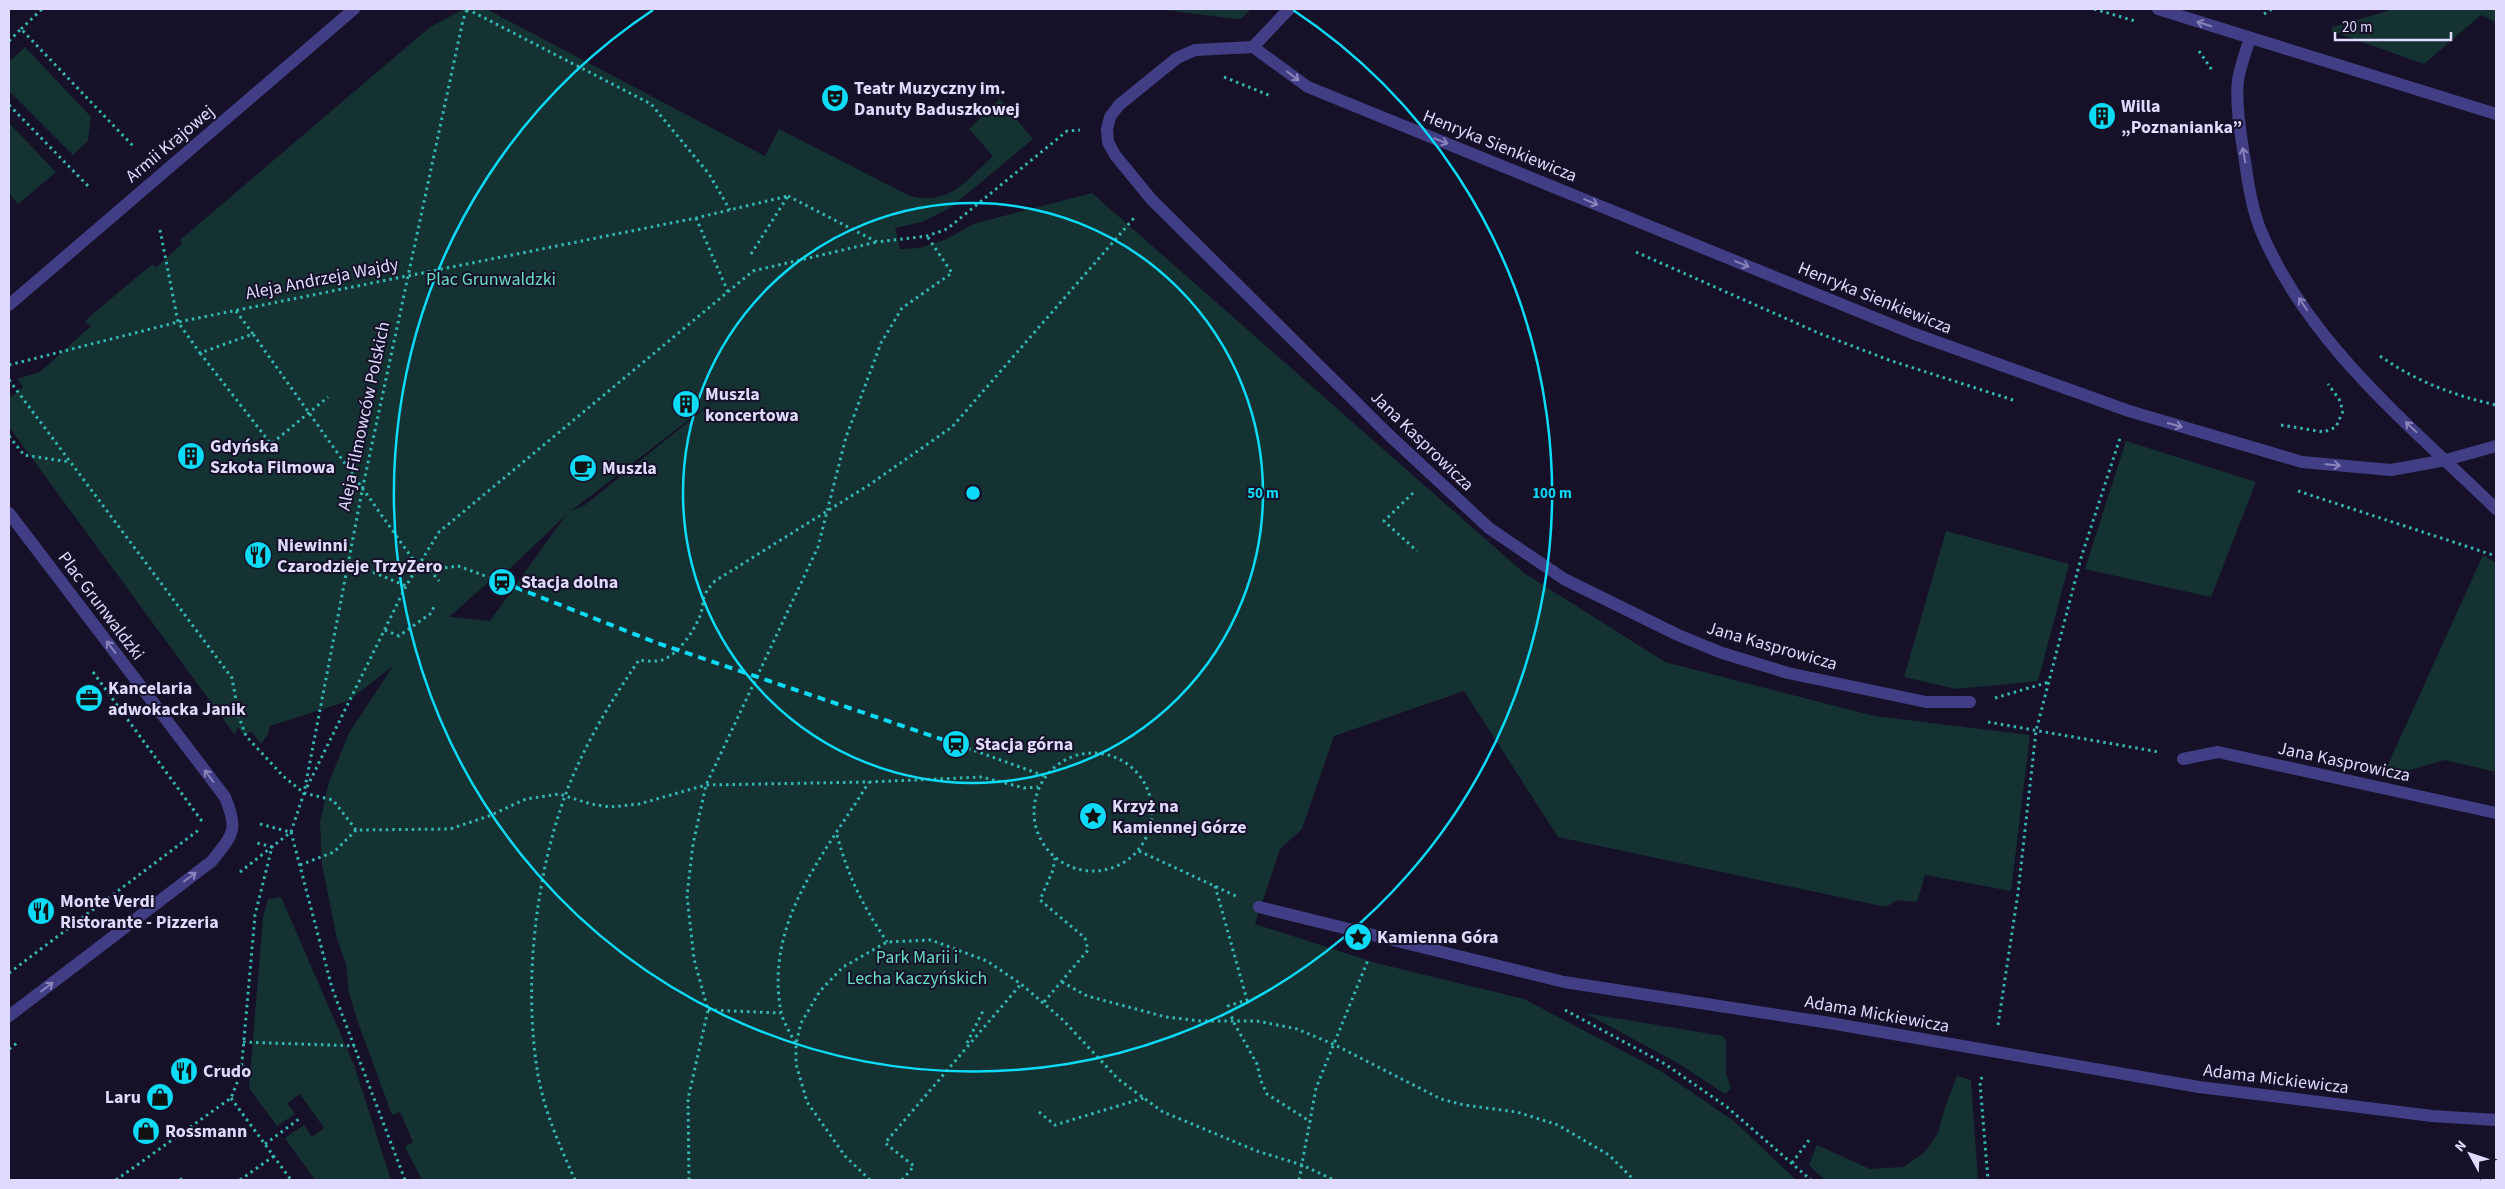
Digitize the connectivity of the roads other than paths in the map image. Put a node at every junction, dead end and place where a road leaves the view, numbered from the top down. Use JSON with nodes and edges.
{"nodes":[{"id":1,"x":354,"y":9,"type":"edge"},
{"id":2,"x":1290,"y":9,"type":"edge"},
{"id":3,"x":2158,"y":9,"type":"edge"},
{"id":4,"x":2250,"y":38,"type":"junction"},
{"id":5,"x":1253,"y":47,"type":"junction"},
{"id":6,"x":2496,"y":114,"type":"edge"},
{"id":7,"x":9,"y":305,"type":"edge"},
{"id":8,"x":2496,"y":446,"type":"edge"},
{"id":9,"x":2446,"y":460,"type":"junction"},
{"id":10,"x":2496,"y":510,"type":"edge"},
{"id":11,"x":9,"y":513,"type":"edge"},
{"id":12,"x":1970,"y":702,"type":"road end"},
{"id":13,"x":2183,"y":759,"type":"dead end"},
{"id":14,"x":2496,"y":813,"type":"edge"},
{"id":15,"x":1259,"y":907,"type":"dead end"},
{"id":16,"x":9,"y":1016,"type":"edge"},
{"id":17,"x":2496,"y":1120,"type":"edge"}],
"edges":[{"from":1,"to":7,"type":"street","name":"Armii Krajowej"},
{"from":2,"to":5,"type":"street"},
{"from":4,"to":3,"type":"street","one_way":true},
{"from":4,"to":6,"type":"street"},
{"from":9,"to":4,"type":"street","one_way":true},
{"from":5,"to":9,"type":"street","name":"Henryka Sienkiewicza","one_way":true},
{"from":5,"to":12,"type":"street","name":"Jana Kasprowicza"},
{"from":8,"to":9,"type":"street","name":"Henryka Sienkiewicza"},
{"from":9,"to":10,"type":"street"},
{"from":16,"to":11,"type":"street","name":"Plac Grunwaldzki","one_way":true},
{"from":13,"to":14,"type":"street","name":"Jana Kasprowicza"},
{"from":15,"to":17,"type":"street","name":"Adama Mickiewicza"}]}
